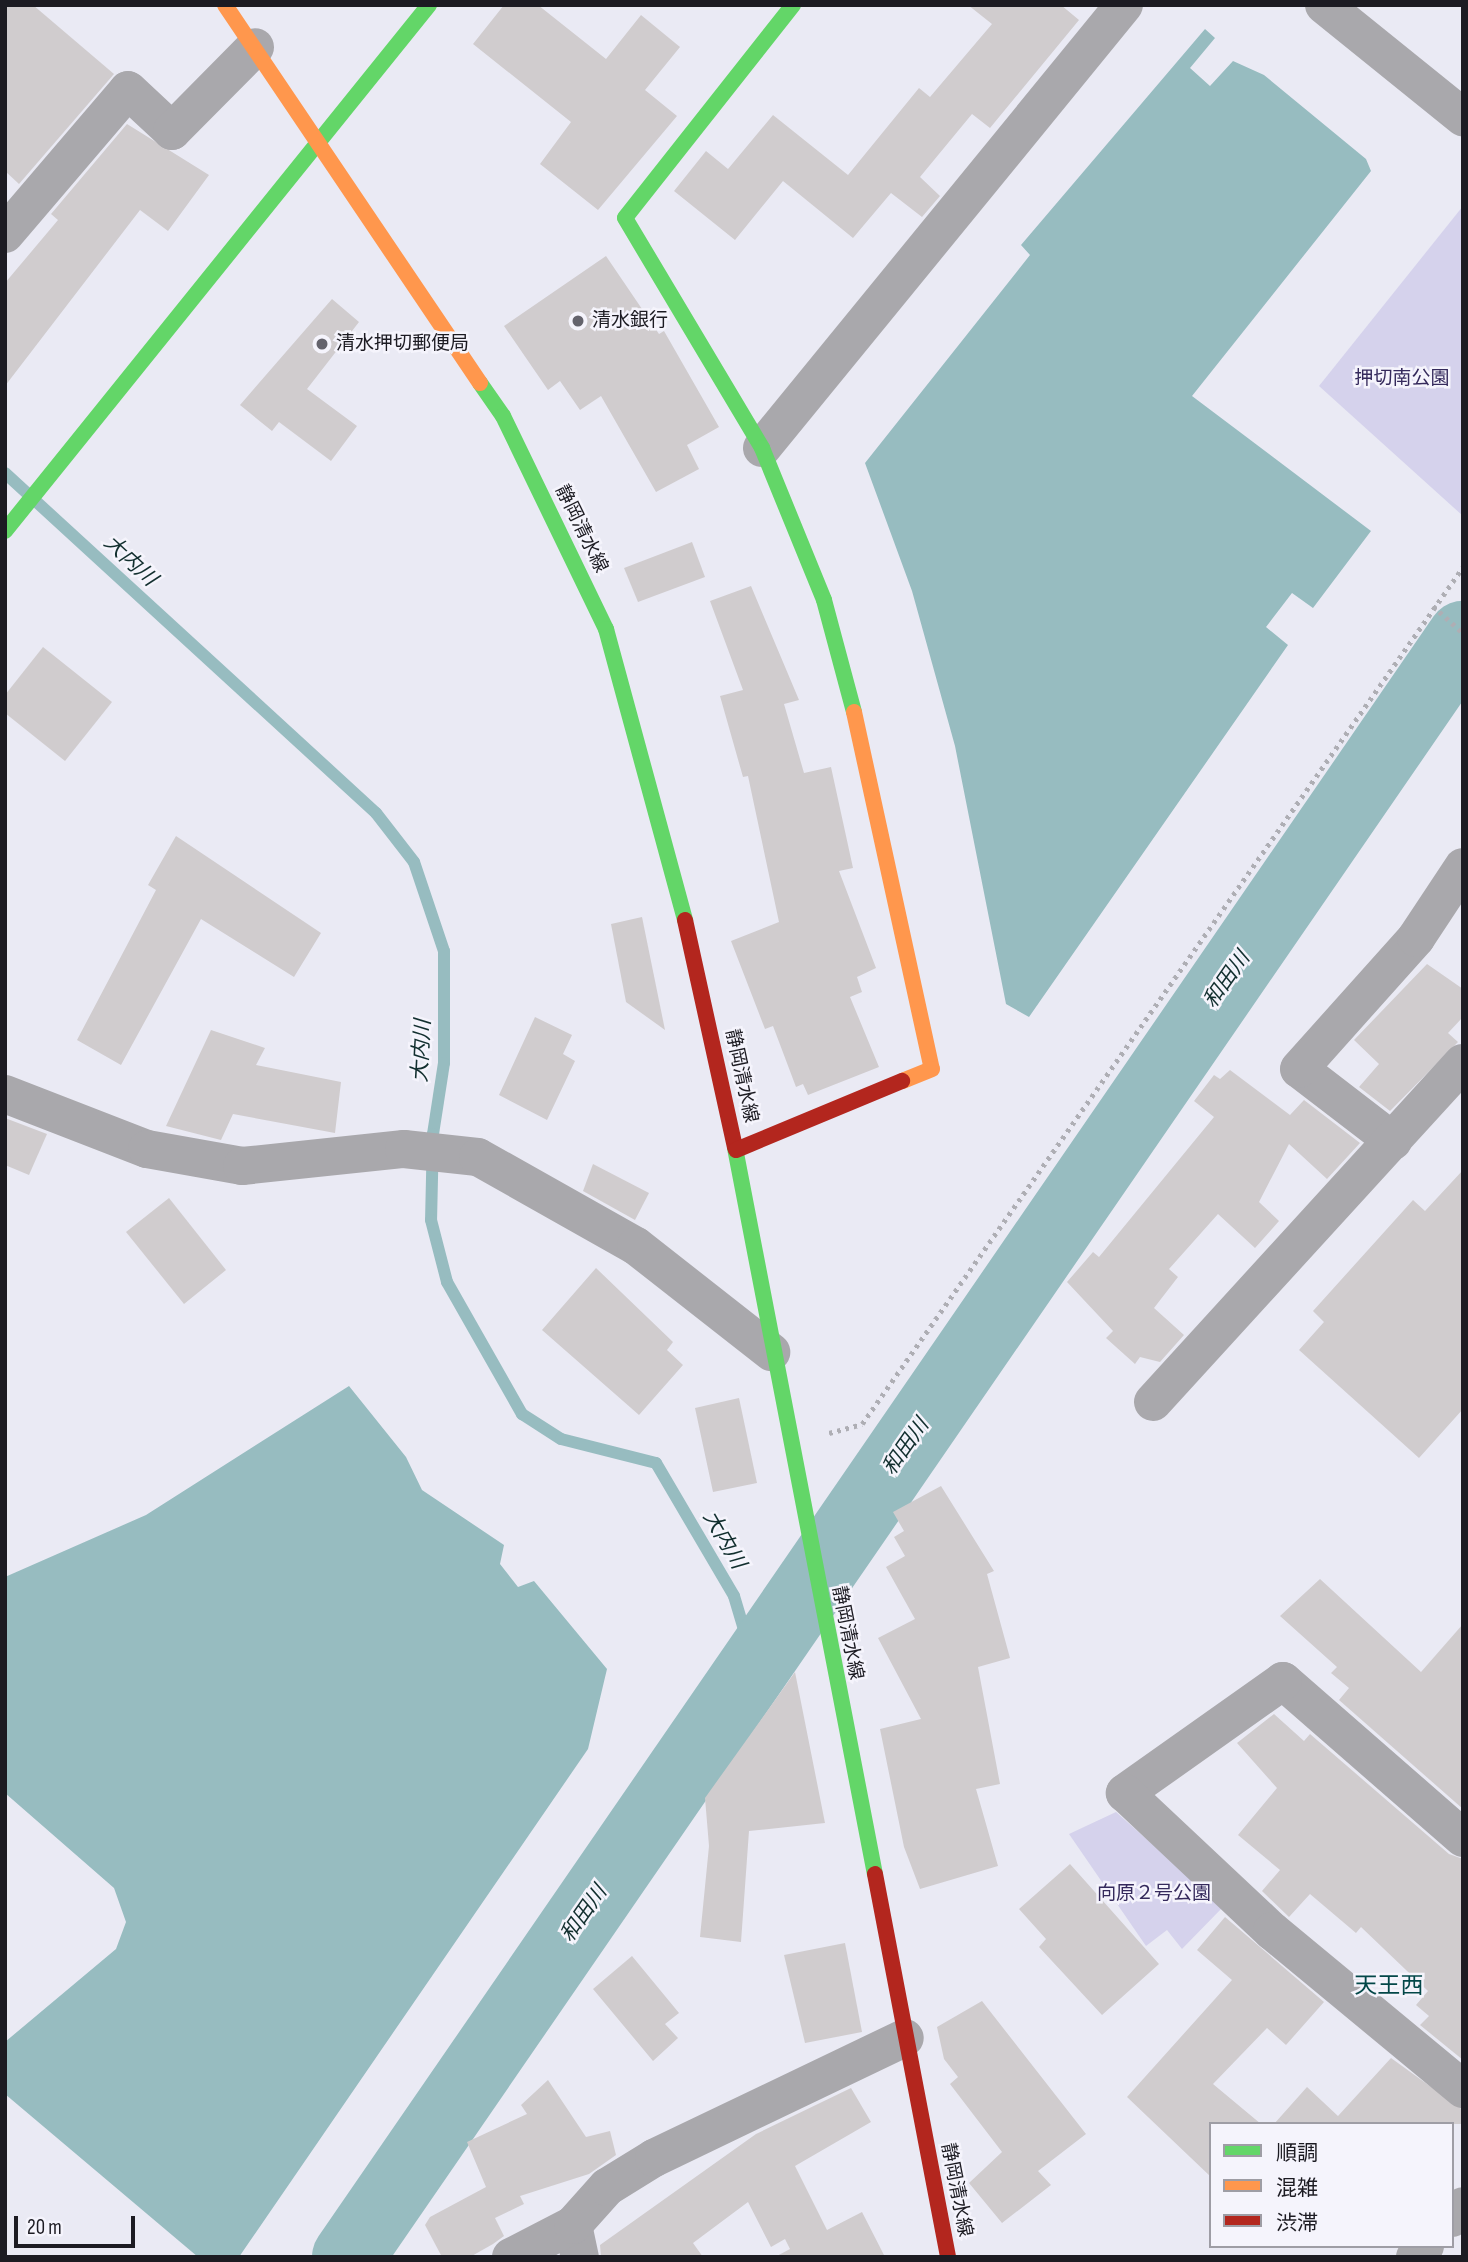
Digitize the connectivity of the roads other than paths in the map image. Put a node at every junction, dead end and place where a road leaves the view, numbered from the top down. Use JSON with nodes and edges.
{"nodes":[{"id":1,"x":225,"y":5,"type":"edge"},
{"id":2,"x":429,"y":5,"type":"edge"},
{"id":3,"x":793,"y":5,"type":"edge"},
{"id":4,"x":1124,"y":5,"type":"edge"},
{"id":5,"x":1324,"y":5,"type":"edge"},
{"id":6,"x":255,"y":47,"type":"junction"},
{"id":7,"x":1463,"y":117,"type":"edge"},
{"id":8,"x":319,"y":142,"type":"junction"},
{"id":9,"x":5,"y":234,"type":"edge"},
{"id":10,"x":762,"y":448,"type":"junction"},
{"id":11,"x":5,"y":531,"type":"edge"},
{"id":12,"x":1463,"y":867,"type":"edge"},
{"id":13,"x":1463,"y":1063,"type":"edge"},
{"id":14,"x":5,"y":1094,"type":"edge"},
{"id":15,"x":1393,"y":1141,"type":"junction"},
{"id":16,"x":736,"y":1150,"type":"junction"},
{"id":17,"x":771,"y":1352,"type":"junction"},
{"id":18,"x":1153,"y":1402,"type":"dead end"},
{"id":19,"x":1463,"y":1838,"type":"edge"},
{"id":20,"x":905,"y":2038,"type":"junction"},
{"id":21,"x":1463,"y":2089,"type":"edge"},
{"id":22,"x":576,"y":2241,"type":"edge"},
{"id":23,"x":511,"y":2257,"type":"edge"},
{"id":24,"x":948,"y":2257,"type":"edge"}],
"edges":[{"from":1,"to":6,"type":"main road","name":"静岡清水線"},
{"from":2,"to":8,"type":"main road"},
{"from":3,"to":10,"type":"main road"},
{"from":4,"to":10,"type":"street"},
{"from":5,"to":7,"type":"street"},
{"from":6,"to":8,"type":"main road","name":"静岡清水線"},
{"from":6,"to":9,"type":"street"},
{"from":8,"to":11,"type":"main road"},
{"from":8,"to":16,"type":"main road","name":"静岡清水線"},
{"from":10,"to":16,"type":"main road"},
{"from":12,"to":15,"type":"street"},
{"from":13,"to":15,"type":"street"},
{"from":14,"to":17,"type":"street"},
{"from":15,"to":18,"type":"street"},
{"from":16,"to":17,"type":"main road","name":"静岡清水線"},
{"from":17,"to":20,"type":"main road","name":"静岡清水線"},
{"from":19,"to":21,"type":"street"},
{"from":20,"to":22,"type":"street"},
{"from":20,"to":24,"type":"main road","name":"静岡清水線"},
{"from":22,"to":23,"type":"street"}]}
